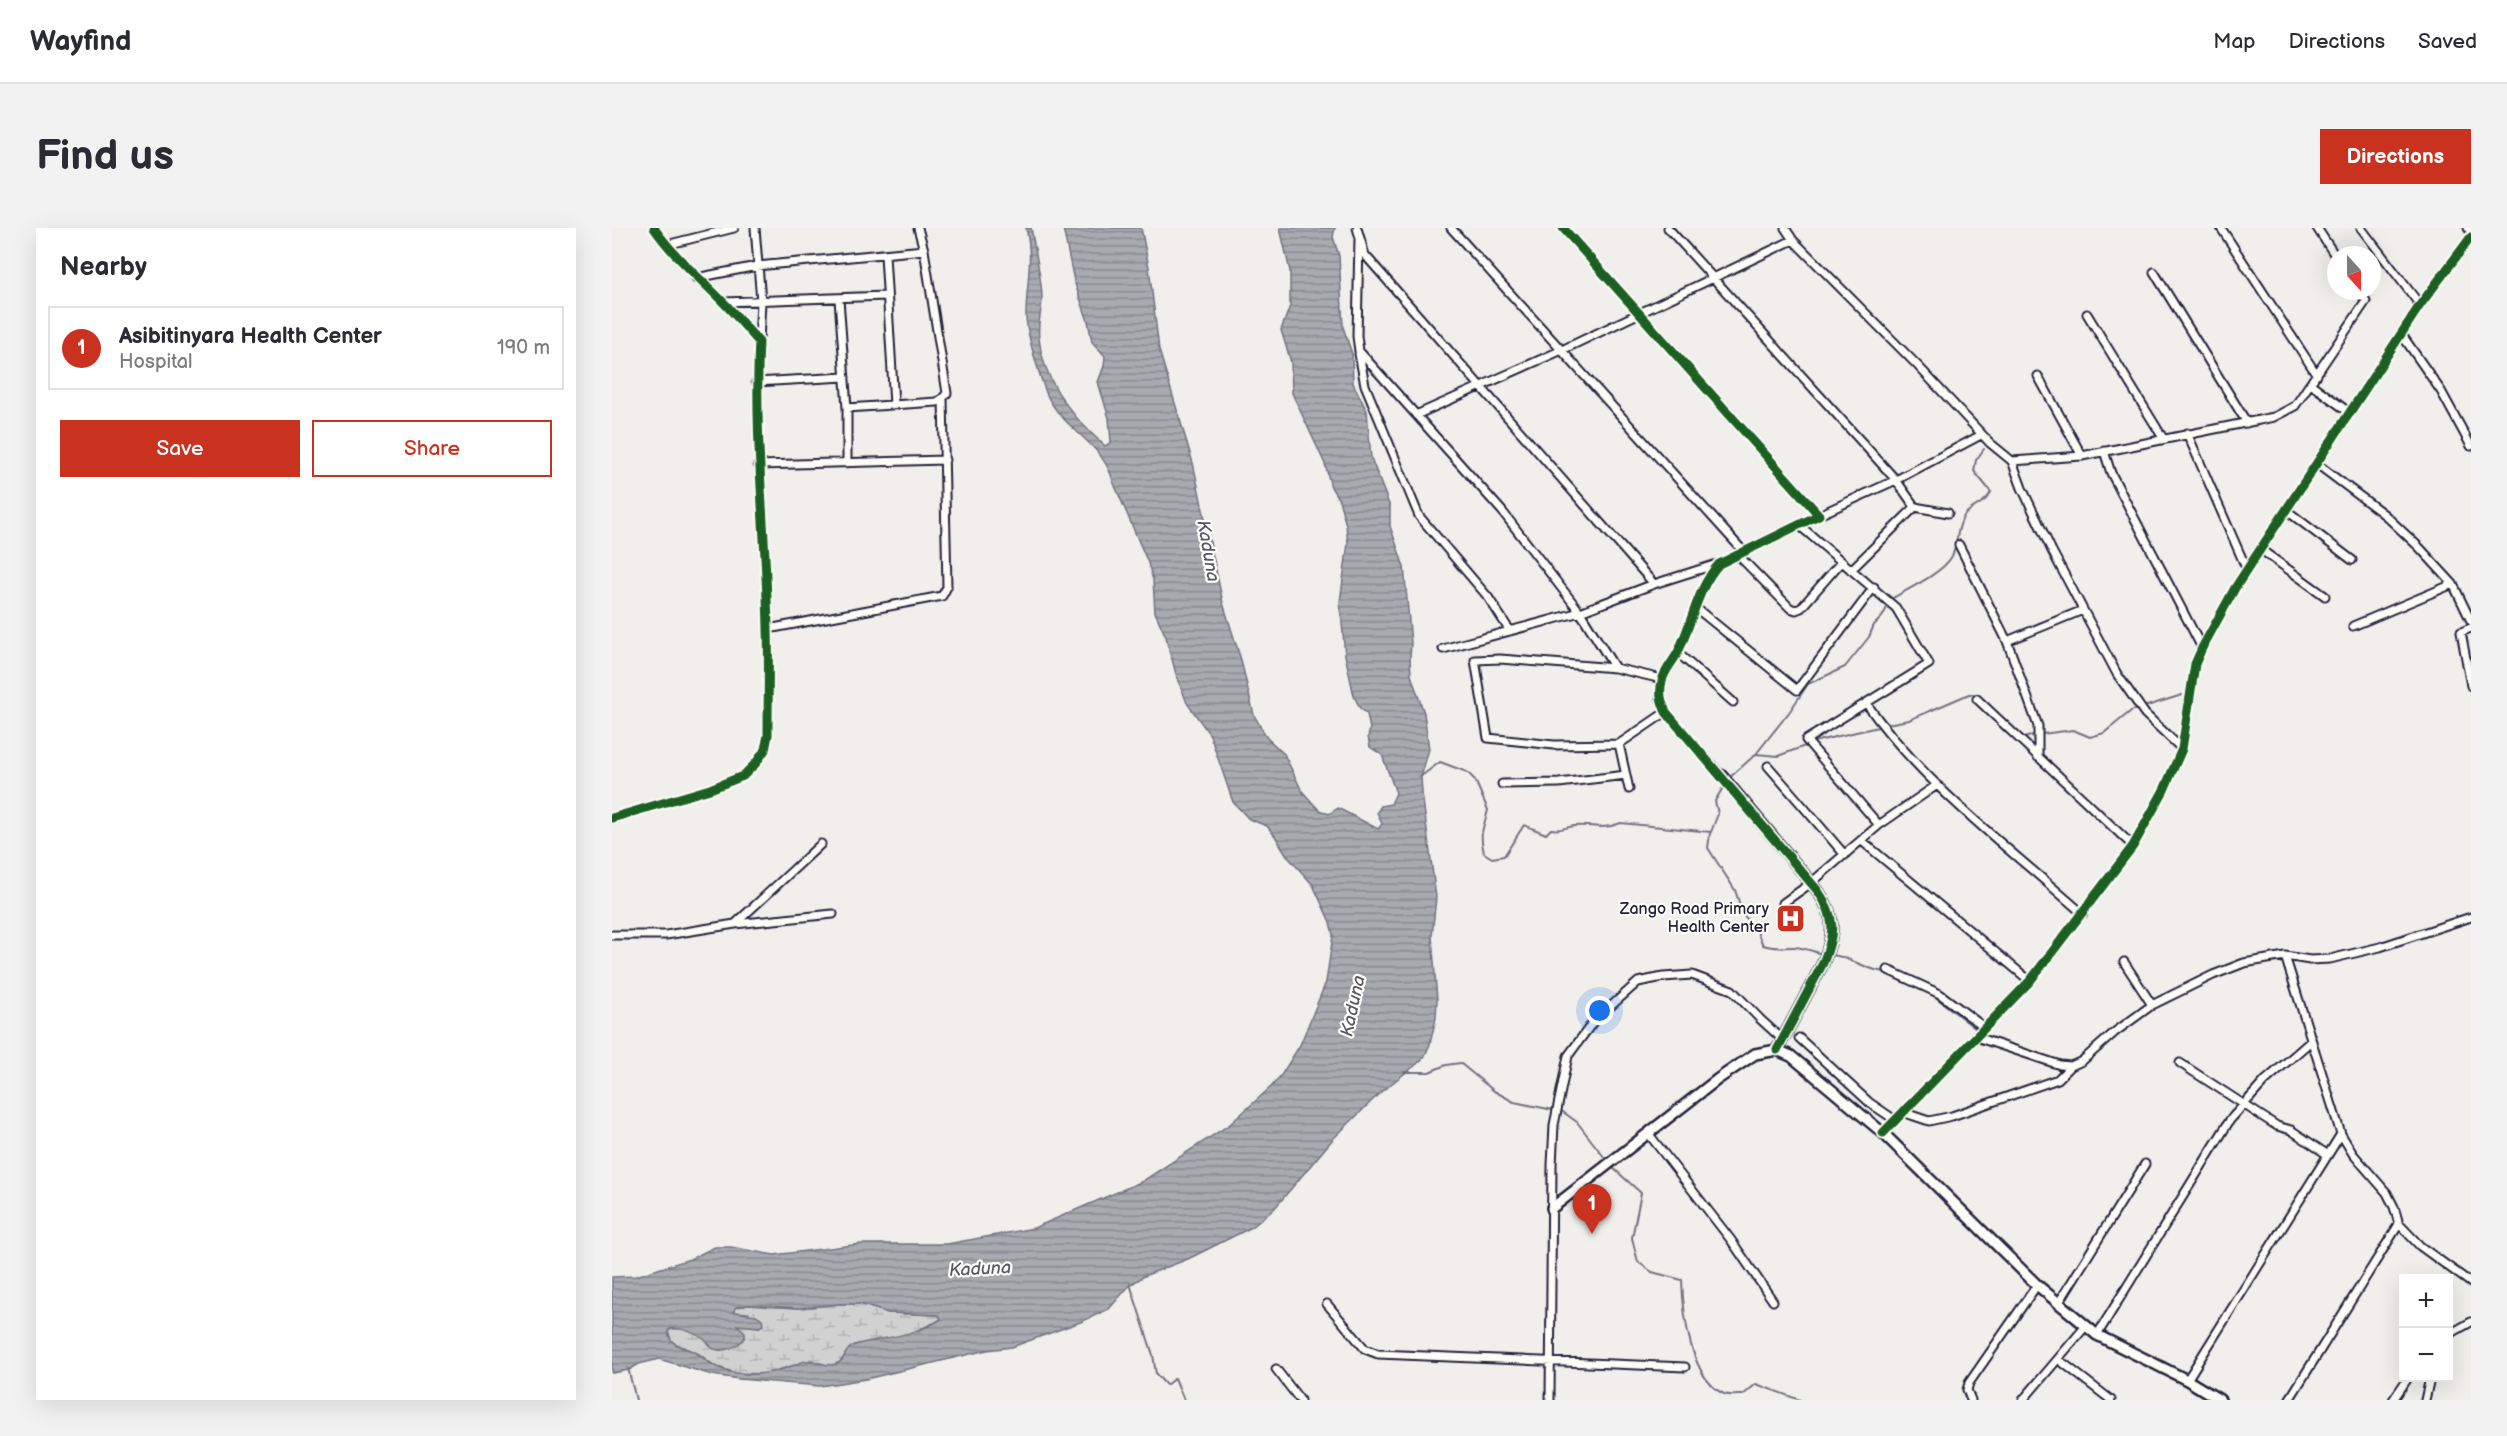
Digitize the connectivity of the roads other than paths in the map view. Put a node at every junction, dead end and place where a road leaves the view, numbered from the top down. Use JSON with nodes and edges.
{"nodes":[{"id":1,"x":654,"y":228,"type":"edge"},
{"id":2,"x":734,"y":228,"type":"edge"},
{"id":3,"x":755,"y":228,"type":"edge"},
{"id":4,"x":918,"y":228,"type":"edge"},
{"id":5,"x":1358,"y":228,"type":"edge"},
{"id":6,"x":1451,"y":228,"type":"edge"},
{"id":7,"x":1563,"y":228,"type":"edge"},
{"id":8,"x":1668,"y":228,"type":"edge"},
{"id":9,"x":1786,"y":228,"type":"edge"},
{"id":10,"x":2221,"y":228,"type":"edge"},
{"id":11,"x":2317,"y":228,"type":"edge"},
{"id":12,"x":2361,"y":228,"type":"edge"},
{"id":13,"x":2468,"y":228,"type":"edge"},
{"id":14,"x":2471,"y":235,"type":"edge"},
{"id":15,"x":1359,"y":239,"type":"junction"},
{"id":16,"x":1793,"y":240,"type":"junction"},
{"id":17,"x":666,"y":245,"type":"junction"},
{"id":18,"x":2329,"y":246,"type":"edge"},
{"id":19,"x":924,"y":250,"type":"junction"},
{"id":20,"x":885,"y":255,"type":"junction"},
{"id":21,"x":757,"y":266,"type":"junction"},
{"id":22,"x":2154,"y":272,"type":"dead end"},
{"id":23,"x":696,"y":278,"type":"junction"},
{"id":24,"x":1713,"y":278,"type":"junction"},
{"id":25,"x":886,"y":296,"type":"junction"},
{"id":26,"x":839,"y":298,"type":"junction"},
{"id":27,"x":2365,"y":300,"type":"edge"},
{"id":28,"x":761,"y":301,"type":"junction"},
{"id":29,"x":724,"y":302,"type":"junction"},
{"id":30,"x":2420,"y":305,"type":"junction"},
{"id":31,"x":1639,"y":313,"type":"junction"},
{"id":32,"x":2088,"y":314,"type":"dead end"},
{"id":33,"x":2402,"y":335,"type":"junction"},
{"id":34,"x":759,"y":342,"type":"junction"},
{"id":35,"x":1562,"y":350,"type":"junction"},
{"id":36,"x":1359,"y":351,"type":"junction"},
{"id":37,"x":2317,"y":375,"type":"junction"},
{"id":38,"x":2038,"y":376,"type":"dead end"},
{"id":39,"x":845,"y":377,"type":"junction"},
{"id":40,"x":756,"y":382,"type":"junction"},
{"id":41,"x":2311,"y":384,"type":"junction"},
{"id":42,"x":1480,"y":386,"type":"junction"},
{"id":43,"x":943,"y":398,"type":"junction"},
{"id":44,"x":894,"y":405,"type":"junction"},
{"id":45,"x":847,"y":408,"type":"junction"},
{"id":46,"x":2350,"y":413,"type":"junction"},
{"id":47,"x":1416,"y":415,"type":"junction"},
{"id":48,"x":2247,"y":423,"type":"junction"},
{"id":49,"x":2187,"y":433,"type":"junction"},
{"id":50,"x":1981,"y":435,"type":"junction"},
{"id":51,"x":2163,"y":438,"type":"junction"},
{"id":52,"x":2471,"y":446,"type":"edge"},
{"id":53,"x":2104,"y":451,"type":"junction"},
{"id":54,"x":2082,"y":456,"type":"junction"},
{"id":55,"x":945,"y":460,"type":"junction"},
{"id":56,"x":2012,"y":461,"type":"junction"},
{"id":57,"x":847,"y":463,"type":"junction"},
{"id":58,"x":2317,"y":464,"type":"junction"},
{"id":59,"x":759,"y":465,"type":"junction"},
{"id":60,"x":1896,"y":480,"type":"junction"},
{"id":61,"x":1915,"y":507,"type":"junction"},
{"id":62,"x":2286,"y":510,"type":"junction"},
{"id":63,"x":1948,"y":513,"type":"dead end"},
{"id":64,"x":1819,"y":515,"type":"junction"},
{"id":65,"x":1799,"y":525,"type":"junction"},
{"id":66,"x":1959,"y":545,"type":"dead end"},
{"id":67,"x":2260,"y":549,"type":"junction"},
{"id":68,"x":1741,"y":553,"type":"junction"},
{"id":69,"x":2352,"y":560,"type":"dead end"},
{"id":70,"x":1841,"y":562,"type":"junction"},
{"id":71,"x":1719,"y":564,"type":"junction"},
{"id":72,"x":1851,"y":570,"type":"junction"},
{"id":73,"x":2247,"y":570,"type":"junction"},
{"id":74,"x":1654,"y":584,"type":"junction"},
{"id":75,"x":2453,"y":584,"type":"junction"},
{"id":76,"x":1874,"y":587,"type":"junction"},
{"id":77,"x":2325,"y":596,"type":"dead end"},
{"id":78,"x":1696,"y":608,"type":"junction"},
{"id":79,"x":2083,"y":610,"type":"junction"},
{"id":80,"x":1580,"y":612,"type":"junction"},
{"id":81,"x":2471,"y":621,"type":"edge"},
{"id":82,"x":2353,"y":626,"type":"dead end"},
{"id":83,"x":2471,"y":628,"type":"edge"},
{"id":84,"x":768,"y":629,"type":"junction"},
{"id":85,"x":1510,"y":631,"type":"junction"},
{"id":86,"x":2007,"y":641,"type":"junction"},
{"id":87,"x":2202,"y":648,"type":"junction"},
{"id":88,"x":1443,"y":649,"type":"dead end"},
{"id":89,"x":1678,"y":653,"type":"junction"},
{"id":90,"x":1615,"y":668,"type":"junction"},
{"id":91,"x":1662,"y":679,"type":"junction"},
{"id":92,"x":2471,"y":686,"type":"edge"},
{"id":93,"x":1977,"y":699,"type":"dead end"},
{"id":94,"x":1733,"y":702,"type":"dead end"},
{"id":95,"x":1866,"y":703,"type":"junction"},
{"id":96,"x":1666,"y":712,"type":"junction"},
{"id":97,"x":1619,"y":744,"type":"junction"},
{"id":98,"x":2182,"y":748,"type":"junction"},
{"id":99,"x":2038,"y":757,"type":"junction"},
{"id":100,"x":1768,"y":766,"type":"dead end"},
{"id":101,"x":1626,"y":775,"type":"junction"},
{"id":102,"x":1721,"y":775,"type":"joint"},
{"id":103,"x":1502,"y":783,"type":"dead end"},
{"id":104,"x":1937,"y":785,"type":"junction"},
{"id":105,"x":1629,"y":789,"type":"dead end"},
{"id":106,"x":612,"y":818,"type":"edge"},
{"id":107,"x":1879,"y":825,"type":"junction"},
{"id":108,"x":1862,"y":841,"type":"junction"},
{"id":109,"x":821,"y":844,"type":"dead end"},
{"id":110,"x":2133,"y":846,"type":"junction"},
{"id":111,"x":1845,"y":855,"type":"junction"},
{"id":112,"x":1811,"y":883,"type":"junction"},
{"id":113,"x":1783,"y":903,"type":"dead end"},
{"id":114,"x":833,"y":914,"type":"dead end"},
{"id":115,"x":2083,"y":914,"type":"junction"},
{"id":116,"x":2471,"y":917,"type":"edge"},
{"id":117,"x":735,"y":924,"type":"junction"},
{"id":118,"x":612,"y":935,"type":"edge"},
{"id":119,"x":2285,"y":956,"type":"junction"},
{"id":120,"x":2124,"y":962,"type":"dead end"},
{"id":121,"x":1888,"y":970,"type":"dead end"},
{"id":122,"x":2031,"y":981,"type":"junction"},
{"id":123,"x":2152,"y":1005,"type":"junction"},
{"id":124,"x":1985,"y":1028,"type":"junction"},
{"id":125,"x":1976,"y":1037,"type":"junction"},
{"id":126,"x":1799,"y":1038,"type":"dead end"},
{"id":127,"x":1782,"y":1039,"type":"junction"},
{"id":128,"x":2311,"y":1041,"type":"junction"},
{"id":129,"x":1777,"y":1050,"type":"junction"},
{"id":130,"x":2180,"y":1063,"type":"dead end"},
{"id":131,"x":2071,"y":1066,"type":"junction"},
{"id":132,"x":2243,"y":1104,"type":"junction"},
{"id":133,"x":1902,"y":1112,"type":"junction"},
{"id":134,"x":1895,"y":1120,"type":"junction"},
{"id":135,"x":1648,"y":1133,"type":"junction"},
{"id":136,"x":1883,"y":1133,"type":"junction"},
{"id":137,"x":2341,"y":1134,"type":"junction"},
{"id":138,"x":2328,"y":1155,"type":"junction"},
{"id":139,"x":2145,"y":1164,"type":"dead end"},
{"id":140,"x":1552,"y":1208,"type":"junction"},
{"id":141,"x":2399,"y":1224,"type":"junction"},
{"id":142,"x":2471,"y":1283,"type":"edge"},
{"id":143,"x":2037,"y":1285,"type":"junction"},
{"id":144,"x":1773,"y":1301,"type":"dead end"},
{"id":145,"x":1327,"y":1304,"type":"dead end"},
{"id":146,"x":2058,"y":1304,"type":"junction"},
{"id":147,"x":2471,"y":1322,"type":"edge"},
{"id":148,"x":2085,"y":1327,"type":"junction"},
{"id":149,"x":2453,"y":1332,"type":"edge"},
{"id":150,"x":2097,"y":1335,"type":"junction"},
{"id":151,"x":2058,"y":1359,"type":"junction"},
{"id":152,"x":1550,"y":1362,"type":"junction"},
{"id":153,"x":1685,"y":1367,"type":"dead end"},
{"id":154,"x":1276,"y":1369,"type":"dead end"},
{"id":155,"x":2187,"y":1380,"type":"junction"},
{"id":156,"x":2405,"y":1382,"type":"edge"},
{"id":157,"x":2429,"y":1382,"type":"edge"},
{"id":158,"x":1300,"y":1400,"type":"edge"},
{"id":159,"x":1550,"y":1400,"type":"edge"},
{"id":160,"x":1971,"y":1400,"type":"edge"},
{"id":161,"x":2023,"y":1400,"type":"edge"},
{"id":162,"x":2111,"y":1400,"type":"edge"},
{"id":163,"x":2220,"y":1400,"type":"edge"},
{"id":164,"x":2289,"y":1400,"type":"edge"},
{"id":165,"x":2393,"y":1400,"type":"edge"},
{"id":166,"x":2425,"y":1400,"type":"edge"}],
"edges":[{"from":1,"to":17,"type":"street"},
{"from":2,"to":17,"type":"street"},
{"from":3,"to":21,"type":"street"},
{"from":4,"to":19,"type":"street"},
{"from":5,"to":15,"type":"street"},
{"from":6,"to":35,"type":"street"},
{"from":7,"to":31,"type":"street"},
{"from":8,"to":24,"type":"street"},
{"from":9,"to":16,"type":"street"},
{"from":10,"to":37,"type":"street"},
{"from":11,"to":18,"type":"street"},
{"from":12,"to":30,"type":"street"},
{"from":13,"to":14,"type":"street"},
{"from":14,"to":30,"type":"street"},
{"from":15,"to":36,"type":"street"},
{"from":15,"to":42,"type":"street"},
{"from":16,"to":24,"type":"street"},
{"from":16,"to":50,"type":"street"},
{"from":17,"to":23,"type":"street"},
{"from":19,"to":20,"type":"street"},
{"from":19,"to":43,"type":"street"},
{"from":20,"to":21,"type":"street"},
{"from":20,"to":25,"type":"street"},
{"from":21,"to":23,"type":"street"},
{"from":21,"to":28,"type":"street"},
{"from":22,"to":48,"type":"street"},
{"from":23,"to":29,"type":"street"},
{"from":24,"to":31,"type":"street"},
{"from":24,"to":60,"type":"street"},
{"from":25,"to":26,"type":"street"},
{"from":25,"to":44,"type":"street"},
{"from":26,"to":28,"type":"street"},
{"from":26,"to":39,"type":"street"},
{"from":27,"to":37,"type":"street"},
{"from":28,"to":29,"type":"street"},
{"from":28,"to":34,"type":"street"},
{"from":29,"to":34,"type":"street"},
{"from":30,"to":33,"type":"street"},
{"from":31,"to":35,"type":"street"},
{"from":31,"to":64,"type":"street"},
{"from":32,"to":51,"type":"street"},
{"from":33,"to":46,"type":"street"},
{"from":33,"to":52,"type":"street"},
{"from":34,"to":40,"type":"street"},
{"from":35,"to":42,"type":"street"},
{"from":35,"to":68,"type":"street"},
{"from":36,"to":47,"type":"street"},
{"from":36,"to":85,"type":"street"},
{"from":37,"to":41,"type":"street"},
{"from":38,"to":54,"type":"street"},
{"from":39,"to":40,"type":"street"},
{"from":39,"to":45,"type":"street"},
{"from":40,"to":59,"type":"street"},
{"from":41,"to":46,"type":"street"},
{"from":41,"to":48,"type":"street"},
{"from":42,"to":47,"type":"street"},
{"from":42,"to":74,"type":"street"},
{"from":43,"to":44,"type":"street"},
{"from":43,"to":55,"type":"street"},
{"from":44,"to":45,"type":"street"},
{"from":45,"to":57,"type":"street"},
{"from":46,"to":58,"type":"street"},
{"from":47,"to":80,"type":"street"},
{"from":48,"to":49,"type":"street"},
{"from":49,"to":51,"type":"street"},
{"from":49,"to":73,"type":"street"},
{"from":50,"to":56,"type":"street"},
{"from":50,"to":60,"type":"street"},
{"from":51,"to":53,"type":"street"},
{"from":53,"to":54,"type":"street"},
{"from":53,"to":87,"type":"street"},
{"from":54,"to":56,"type":"street"},
{"from":55,"to":57,"type":"street"},
{"from":55,"to":84,"type":"street"},
{"from":56,"to":79,"type":"street"},
{"from":57,"to":59,"type":"street"},
{"from":58,"to":62,"type":"street"},
{"from":58,"to":75,"type":"street"},
{"from":59,"to":84,"type":"street"},
{"from":60,"to":61,"type":"street"},
{"from":60,"to":64,"type":"street"},
{"from":61,"to":63,"type":"street"},
{"from":61,"to":72,"type":"street"},
{"from":62,"to":67,"type":"street"},
{"from":62,"to":69,"type":"street"},
{"from":64,"to":65,"type":"street"},
{"from":65,"to":68,"type":"street"},
{"from":65,"to":70,"type":"street"},
{"from":66,"to":86,"type":"street"},
{"from":67,"to":73,"type":"street"},
{"from":67,"to":77,"type":"street"},
{"from":68,"to":70,"type":"street"},
{"from":68,"to":71,"type":"street"},
{"from":70,"to":72,"type":"street"},
{"from":71,"to":74,"type":"street"},
{"from":71,"to":78,"type":"street"},
{"from":72,"to":76,"type":"street"},
{"from":73,"to":87,"type":"street"},
{"from":74,"to":80,"type":"street"},
{"from":75,"to":81,"type":"street"},
{"from":75,"to":82,"type":"street"},
{"from":76,"to":78,"type":"street"},
{"from":76,"to":95,"type":"street"},
{"from":78,"to":89,"type":"street"},
{"from":79,"to":86,"type":"street"},
{"from":79,"to":98,"type":"street"},
{"from":80,"to":85,"type":"street"},
{"from":80,"to":90,"type":"street"},
{"from":83,"to":92,"type":"street"},
{"from":84,"to":106,"type":"street"},
{"from":85,"to":88,"type":"street"},
{"from":86,"to":99,"type":"street"},
{"from":87,"to":98,"type":"street"},
{"from":89,"to":91,"type":"street"},
{"from":89,"to":94,"type":"street"},
{"from":90,"to":91,"type":"street"},
{"from":90,"to":97,"type":"street"},
{"from":91,"to":96,"type":"street"},
{"from":93,"to":99,"type":"street"},
{"from":95,"to":104,"type":"street"},
{"from":95,"to":107,"type":"street"},
{"from":96,"to":97,"type":"street"},
{"from":96,"to":102,"type":"street"},
{"from":97,"to":101,"type":"street"},
{"from":98,"to":110,"type":"street"},
{"from":99,"to":110,"type":"street"},
{"from":100,"to":111,"type":"street"},
{"from":101,"to":103,"type":"street"},
{"from":101,"to":105,"type":"street"},
{"from":102,"to":112,"type":"street"},
{"from":104,"to":107,"type":"street"},
{"from":104,"to":115,"type":"street"},
{"from":107,"to":108,"type":"street"},
{"from":108,"to":111,"type":"street"},
{"from":108,"to":122,"type":"street"},
{"from":109,"to":117,"type":"street"},
{"from":110,"to":115,"type":"street"},
{"from":111,"to":112,"type":"street"},
{"from":112,"to":113,"type":"street"},
{"from":112,"to":127,"type":"street"},
{"from":114,"to":117,"type":"street"},
{"from":115,"to":122,"type":"street"},
{"from":116,"to":119,"type":"street"},
{"from":117,"to":118,"type":"street"},
{"from":119,"to":123,"type":"street"},
{"from":119,"to":128,"type":"street"},
{"from":120,"to":123,"type":"street"},
{"from":121,"to":124,"type":"street"},
{"from":122,"to":124,"type":"street"},
{"from":123,"to":131,"type":"street"},
{"from":124,"to":125,"type":"street"},
{"from":125,"to":131,"type":"street"},
{"from":125,"to":133,"type":"street"},
{"from":126,"to":134,"type":"street"},
{"from":127,"to":129,"type":"street"},
{"from":127,"to":140,"type":"street"},
{"from":128,"to":132,"type":"street"},
{"from":128,"to":137,"type":"street"},
{"from":129,"to":135,"type":"street"},
{"from":129,"to":136,"type":"street"},
{"from":130,"to":132,"type":"street"},
{"from":131,"to":133,"type":"street"},
{"from":132,"to":138,"type":"street"},
{"from":132,"to":150,"type":"street"},
{"from":133,"to":134,"type":"street"},
{"from":134,"to":136,"type":"street"},
{"from":135,"to":140,"type":"street"},
{"from":135,"to":144,"type":"street"},
{"from":136,"to":143,"type":"street"},
{"from":137,"to":138,"type":"street"},
{"from":137,"to":141,"type":"street"},
{"from":138,"to":155,"type":"street"},
{"from":139,"to":146,"type":"street"},
{"from":140,"to":152,"type":"street"},
{"from":141,"to":142,"type":"street"},
{"from":141,"to":164,"type":"street"},
{"from":143,"to":146,"type":"street"},
{"from":143,"to":160,"type":"street"},
{"from":145,"to":152,"type":"street"},
{"from":146,"to":148,"type":"street"},
{"from":147,"to":149,"type":"street"},
{"from":148,"to":150,"type":"street"},
{"from":148,"to":151,"type":"street"},
{"from":150,"to":155,"type":"street"},
{"from":151,"to":161,"type":"street"},
{"from":151,"to":162,"type":"street"},
{"from":152,"to":153,"type":"street"},
{"from":152,"to":159,"type":"street"},
{"from":154,"to":158,"type":"street"},
{"from":155,"to":163,"type":"street"},
{"from":156,"to":165,"type":"street"},
{"from":157,"to":166,"type":"street"}]}
